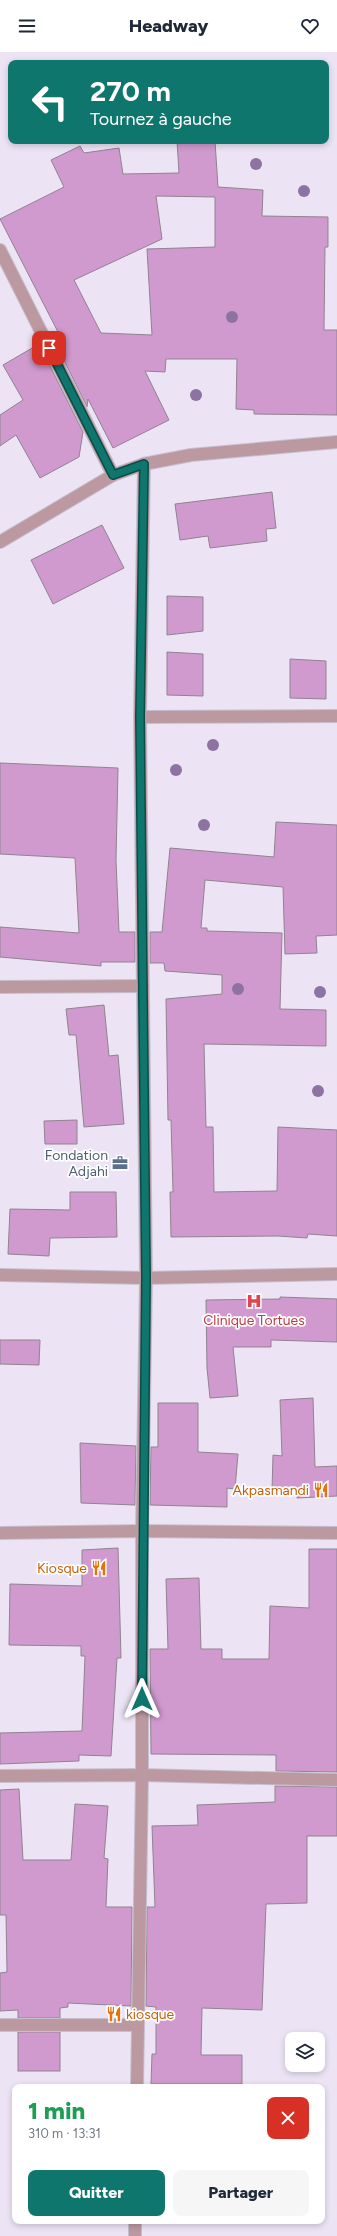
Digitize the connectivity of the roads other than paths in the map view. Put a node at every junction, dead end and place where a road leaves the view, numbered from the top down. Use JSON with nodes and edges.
{"nodes":[{"id":1,"x":0,"y":250,"type":"edge"},
{"id":2,"x":337,"y":442,"type":"edge"},
{"id":3,"x":144,"y":464,"type":"junction"},
{"id":4,"x":113,"y":475,"type":"junction"},
{"id":5,"x":0,"y":542,"type":"edge"},
{"id":6,"x":337,"y":716,"type":"edge"},
{"id":7,"x":140,"y":717,"type":"junction"},
{"id":8,"x":143,"y":986,"type":"junction"},
{"id":9,"x":0,"y":987,"type":"edge"},
{"id":10,"x":337,"y":1274,"type":"edge"},
{"id":11,"x":0,"y":1275,"type":"edge"},
{"id":12,"x":146,"y":1278,"type":"junction"},
{"id":13,"x":142,"y":1531,"type":"junction"},
{"id":14,"x":0,"y":1533,"type":"edge"},
{"id":15,"x":337,"y":1533,"type":"edge"},
{"id":16,"x":142,"y":1775,"type":"junction"},
{"id":17,"x":0,"y":1776,"type":"edge"},
{"id":18,"x":337,"y":1780,"type":"edge"},
{"id":19,"x":0,"y":2025,"type":"edge"},
{"id":20,"x":138,"y":2025,"type":"junction"},
{"id":21,"x":137,"y":2084,"type":"edge"},
{"id":22,"x":135,"y":2224,"type":"edge"},
{"id":23,"x":135,"y":2236,"type":"edge"}],
"edges":[{"from":1,"to":4,"type":"street"},
{"from":2,"to":3,"type":"street"},
{"from":3,"to":4,"type":"street"},
{"from":3,"to":7,"type":"street"},
{"from":4,"to":5,"type":"street"},
{"from":6,"to":7,"type":"street"},
{"from":7,"to":8,"type":"street"},
{"from":8,"to":9,"type":"street"},
{"from":8,"to":12,"type":"street"},
{"from":10,"to":12,"type":"street"},
{"from":11,"to":12,"type":"street"},
{"from":12,"to":13,"type":"street"},
{"from":13,"to":14,"type":"street"},
{"from":13,"to":15,"type":"street"},
{"from":13,"to":16,"type":"street"},
{"from":16,"to":17,"type":"street"},
{"from":16,"to":18,"type":"street"},
{"from":16,"to":20,"type":"street"},
{"from":19,"to":20,"type":"street"},
{"from":20,"to":21,"type":"street"},
{"from":22,"to":23,"type":"street"}]}
